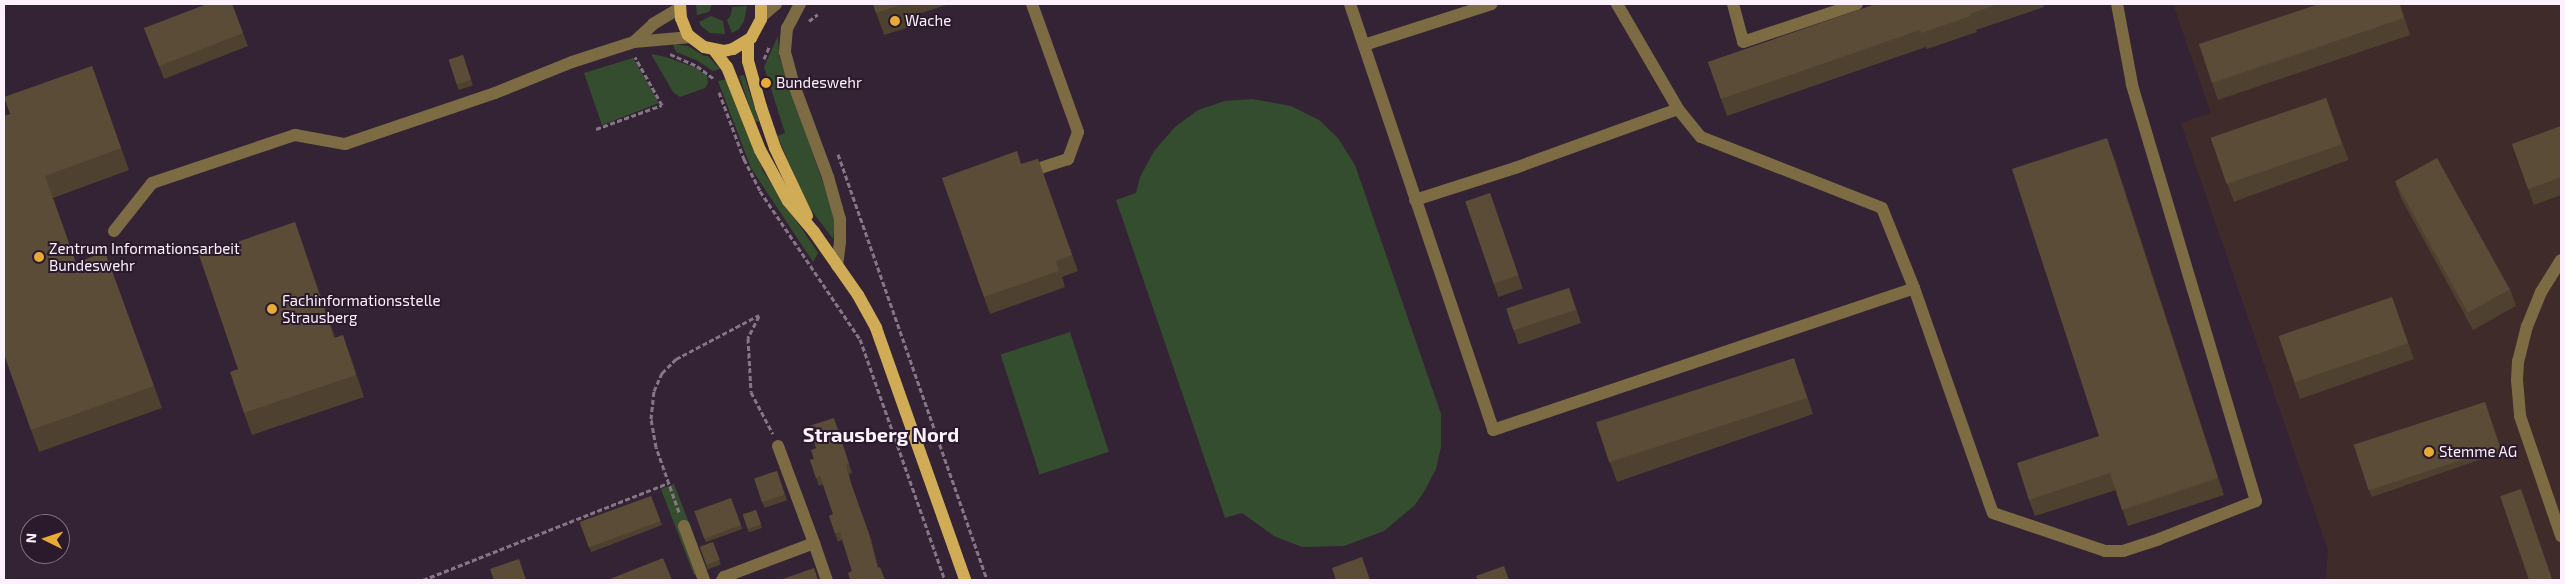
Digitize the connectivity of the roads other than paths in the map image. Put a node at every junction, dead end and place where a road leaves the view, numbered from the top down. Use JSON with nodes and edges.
{"nodes":[{"id":1,"x":761,"y":4,"type":"edge"},
{"id":2,"x":776,"y":4,"type":"edge"},
{"id":3,"x":800,"y":4,"type":"edge"},
{"id":4,"x":1032,"y":4,"type":"edge"},
{"id":5,"x":1350,"y":4,"type":"edge"},
{"id":6,"x":1492,"y":4,"type":"edge"},
{"id":7,"x":1617,"y":4,"type":"edge"},
{"id":8,"x":1733,"y":4,"type":"edge"},
{"id":9,"x":1857,"y":4,"type":"edge"},
{"id":10,"x":2117,"y":4,"type":"edge"},
{"id":11,"x":680,"y":6,"type":"edge"},
{"id":12,"x":761,"y":17,"type":"junction"},
{"id":13,"x":691,"y":37,"type":"junction"},
{"id":14,"x":748,"y":40,"type":"junction"},
{"id":15,"x":1364,"y":45,"type":"junction"},
{"id":16,"x":634,"y":48,"type":"junction"},
{"id":17,"x":714,"y":50,"type":"junction"},
{"id":18,"x":1678,"y":109,"type":"junction"},
{"id":19,"x":1038,"y":169,"type":"edge"},
{"id":20,"x":1415,"y":200,"type":"junction"},
{"id":21,"x":114,"y":231,"type":"dead end"},
{"id":22,"x":814,"y":232,"type":"junction"},
{"id":23,"x":2561,"y":260,"type":"edge"},
{"id":24,"x":837,"y":266,"type":"junction"},
{"id":25,"x":1914,"y":288,"type":"junction"},
{"id":26,"x":778,"y":446,"type":"road end"},
{"id":27,"x":684,"y":526,"type":"road end"},
{"id":28,"x":2561,"y":536,"type":"edge"},
{"id":29,"x":814,"y":543,"type":"junction"},
{"id":30,"x":704,"y":580,"type":"edge"},
{"id":31,"x":722,"y":580,"type":"edge"},
{"id":32,"x":827,"y":580,"type":"edge"},
{"id":33,"x":965,"y":580,"type":"edge"}],
"edges":[{"from":1,"to":12,"type":"main road"},
{"from":2,"to":12,"type":"street"},
{"from":3,"to":24,"type":"street"},
{"from":4,"to":19,"type":"street"},
{"from":5,"to":15,"type":"street"},
{"from":6,"to":15,"type":"street"},
{"from":7,"to":18,"type":"street"},
{"from":8,"to":9,"type":"street"},
{"from":10,"to":25,"type":"street"},
{"from":11,"to":13,"type":"main road"},
{"from":11,"to":16,"type":"street"},
{"from":12,"to":14,"type":"main road"},
{"from":13,"to":16,"type":"street"},
{"from":13,"to":17,"type":"main road"},
{"from":14,"to":17,"type":"main road"},
{"from":14,"to":22,"type":"main road"},
{"from":15,"to":20,"type":"street"},
{"from":16,"to":21,"type":"street"},
{"from":17,"to":22,"type":"main road"},
{"from":18,"to":20,"type":"street"},
{"from":18,"to":25,"type":"street"},
{"from":20,"to":25,"type":"street"},
{"from":22,"to":24,"type":"main road"},
{"from":23,"to":28,"type":"street"},
{"from":24,"to":33,"type":"main road"},
{"from":26,"to":29,"type":"street"},
{"from":27,"to":30,"type":"street"},
{"from":29,"to":31,"type":"street"},
{"from":29,"to":32,"type":"street"}]}
